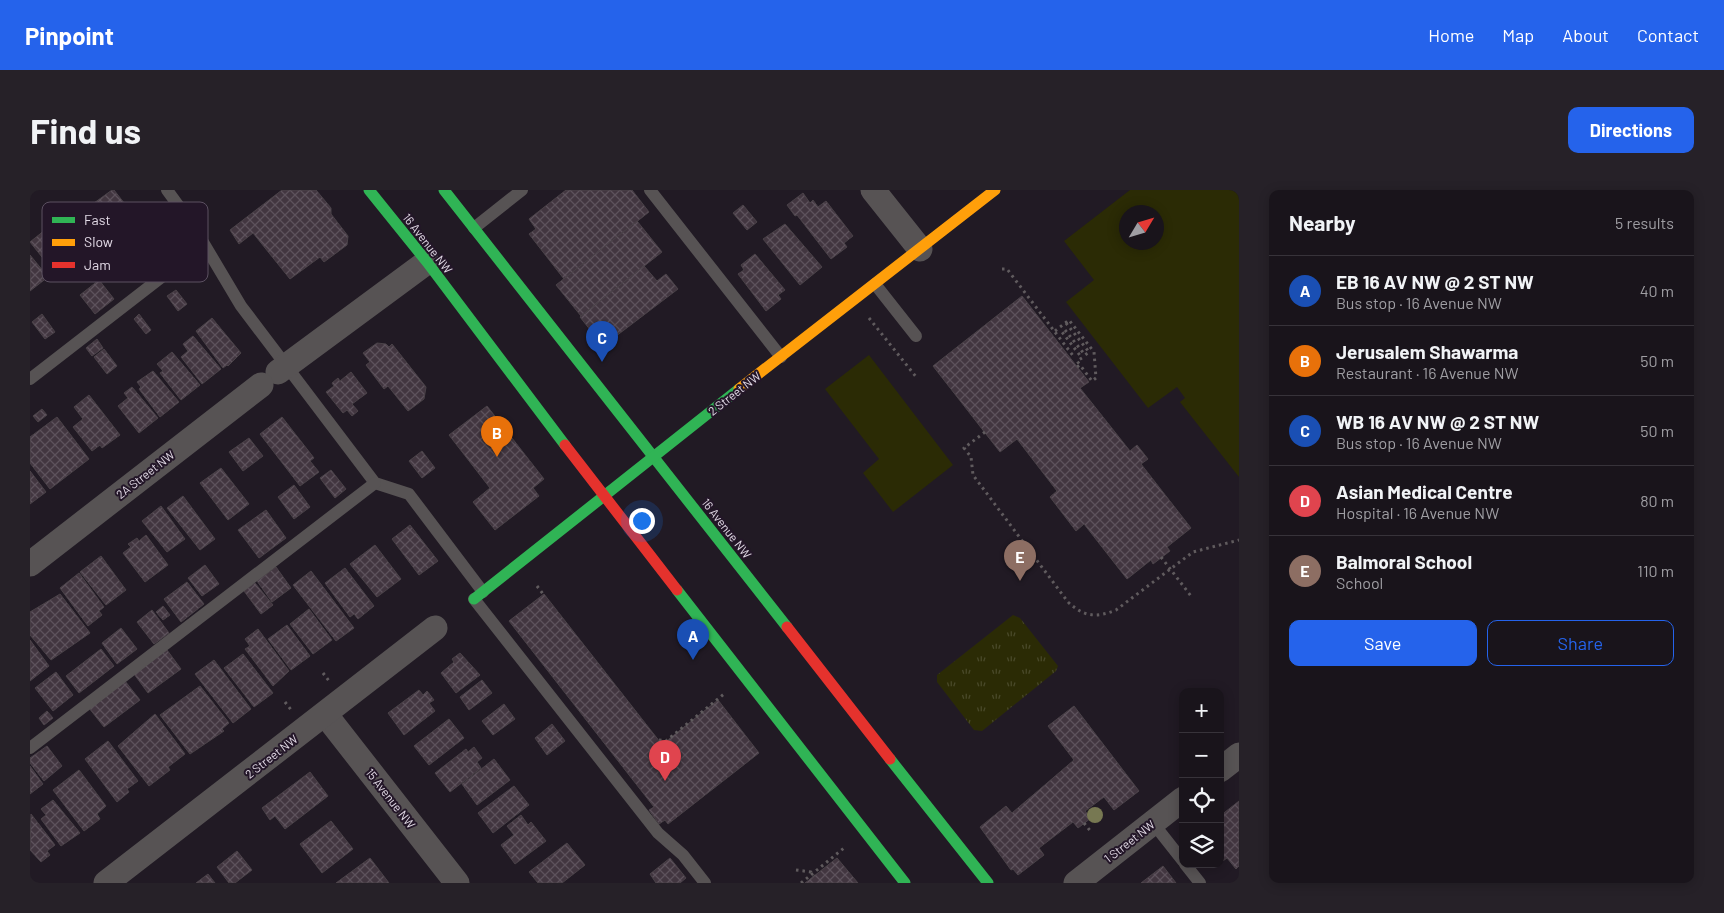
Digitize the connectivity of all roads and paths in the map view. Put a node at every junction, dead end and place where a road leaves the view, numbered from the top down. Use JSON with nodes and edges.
{"nodes":[{"id":1,"x":167,"y":190,"type":"edge"},
{"id":2,"x":369,"y":190,"type":"edge"},
{"id":3,"x":444,"y":190,"type":"edge"},
{"id":4,"x":522,"y":190,"type":"edge"},
{"id":5,"x":650,"y":190,"type":"edge"},
{"id":6,"x":873,"y":190,"type":"edge"},
{"id":7,"x":995,"y":190,"type":"edge"},
{"id":8,"x":176,"y":202,"type":"edge"},
{"id":9,"x":474,"y":228,"type":"junction"},
{"id":10,"x":920,"y":249,"type":"junction"},
{"id":11,"x":208,"y":253,"type":"edge"},
{"id":12,"x":427,"y":262,"type":"junction"},
{"id":13,"x":1002,"y":269,"type":"dead end"},
{"id":14,"x":155,"y":282,"type":"edge"},
{"id":15,"x":876,"y":284,"type":"junction"},
{"id":16,"x":867,"y":316,"type":"dead end"},
{"id":17,"x":1066,"y":323,"type":"junction"},
{"id":18,"x":1055,"y":331,"type":"junction"},
{"id":19,"x":916,"y":336,"type":"dead end"},
{"id":20,"x":781,"y":357,"type":"junction"},
{"id":21,"x":1074,"y":357,"type":"dead end"},
{"id":22,"x":275,"y":375,"type":"junction"},
{"id":23,"x":917,"y":378,"type":"dead end"},
{"id":24,"x":30,"y":379,"type":"edge"},
{"id":25,"x":985,"y":432,"type":"dead end"},
{"id":26,"x":654,"y":457,"type":"junction"},
{"id":27,"x":375,"y":483,"type":"junction"},
{"id":28,"x":603,"y":496,"type":"junction"},
{"id":29,"x":1239,"y":540,"type":"edge"},
{"id":30,"x":1161,"y":557,"type":"dead end"},
{"id":31,"x":30,"y":564,"type":"edge"},
{"id":32,"x":1171,"y":569,"type":"junction"},
{"id":33,"x":537,"y":586,"type":"dead end"},
{"id":34,"x":544,"y":594,"type":"dead end"},
{"id":35,"x":479,"y":596,"type":"junction"},
{"id":36,"x":1191,"y":596,"type":"dead end"},
{"id":37,"x":435,"y":628,"type":"dead end"},
{"id":38,"x":323,"y":673,"type":"dead end"},
{"id":39,"x":331,"y":683,"type":"dead end"},
{"id":40,"x":724,"y":694,"type":"dead end"},
{"id":41,"x":325,"y":714,"type":"junction"},
{"id":42,"x":661,"y":741,"type":"dead end"},
{"id":43,"x":30,"y":748,"type":"edge"},
{"id":44,"x":1239,"y":755,"type":"edge"},
{"id":45,"x":1224,"y":767,"type":"edge"},
{"id":46,"x":1179,"y":802,"type":"edge"},
{"id":47,"x":1084,"y":823,"type":"dead end"},
{"id":48,"x":1153,"y":823,"type":"junction"},
{"id":49,"x":1092,"y":833,"type":"dead end"},
{"id":50,"x":844,"y":848,"type":"dead end"},
{"id":51,"x":1179,"y":856,"type":"edge"},
{"id":52,"x":1188,"y":868,"type":"edge"},
{"id":53,"x":796,"y":870,"type":"dead end"},
{"id":54,"x":813,"y":875,"type":"junction"},
{"id":55,"x":106,"y":883,"type":"edge"},
{"id":56,"x":457,"y":883,"type":"edge"},
{"id":57,"x":706,"y":883,"type":"edge"},
{"id":58,"x":801,"y":883,"type":"edge"},
{"id":59,"x":905,"y":883,"type":"edge"},
{"id":60,"x":988,"y":883,"type":"edge"},
{"id":61,"x":1076,"y":883,"type":"edge"},
{"id":62,"x":1200,"y":883,"type":"edge"}],
"edges":[{"from":1,"to":8,"type":"lane"},
{"from":2,"to":12,"type":"main road","name":"16 Avenue NW"},
{"from":3,"to":9,"type":"main road","name":"16 Avenue NW"},
{"from":4,"to":9,"type":"lane"},
{"from":5,"to":20,"type":"lane"},
{"from":6,"to":10,"type":"street"},
{"from":7,"to":10,"type":"main road","name":"2 Street NW"},
{"from":9,"to":26,"type":"main road","name":"16 Avenue NW"},
{"from":10,"to":15,"type":"main road","name":"2 Street NW"},
{"from":11,"to":22,"type":"lane"},
{"from":12,"to":22,"type":"street","name":"2A Street NW"},
{"from":12,"to":28,"type":"main road","name":"16 Avenue NW"},
{"from":13,"to":18,"type":"path"},
{"from":14,"to":24,"type":"lane"},
{"from":15,"to":19,"type":"lane"},
{"from":15,"to":20,"type":"main road","name":"2 Street NW"},
{"from":16,"to":23,"type":"path"},
{"from":17,"to":17,"type":"path"},
{"from":17,"to":18,"type":"path"},
{"from":18,"to":21,"type":"path"},
{"from":20,"to":26,"type":"main road","name":"2 Street NW"},
{"from":22,"to":27,"type":"lane"},
{"from":22,"to":31,"type":"street","name":"2A Street NW"},
{"from":25,"to":32,"type":"path"},
{"from":26,"to":28,"type":"main road","name":"2 Street NW"},
{"from":26,"to":60,"type":"main road","name":"16 Avenue NW"},
{"from":27,"to":35,"type":"lane"},
{"from":27,"to":43,"type":"lane"},
{"from":28,"to":35,"type":"main road","name":"2 Street NW"},
{"from":28,"to":59,"type":"main road","name":"16 Avenue NW"},
{"from":29,"to":32,"type":"path"},
{"from":30,"to":32,"type":"path"},
{"from":32,"to":36,"type":"path"},
{"from":33,"to":34,"type":"path"},
{"from":35,"to":57,"type":"lane"},
{"from":37,"to":41,"type":"street","name":"2 Street NW"},
{"from":38,"to":39,"type":"path"},
{"from":40,"to":42,"type":"path"},
{"from":41,"to":55,"type":"street","name":"2 Street NW"},
{"from":41,"to":56,"type":"street","name":"15 Avenue NW"},
{"from":44,"to":45,"type":"street"},
{"from":46,"to":48,"type":"street","name":"1 Street NW"},
{"from":47,"to":49,"type":"path"},
{"from":48,"to":51,"type":"lane"},
{"from":48,"to":61,"type":"street","name":"1 Street NW"},
{"from":50,"to":54,"type":"path"},
{"from":52,"to":62,"type":"lane"},
{"from":53,"to":54,"type":"path"},
{"from":54,"to":58,"type":"path"}]}
